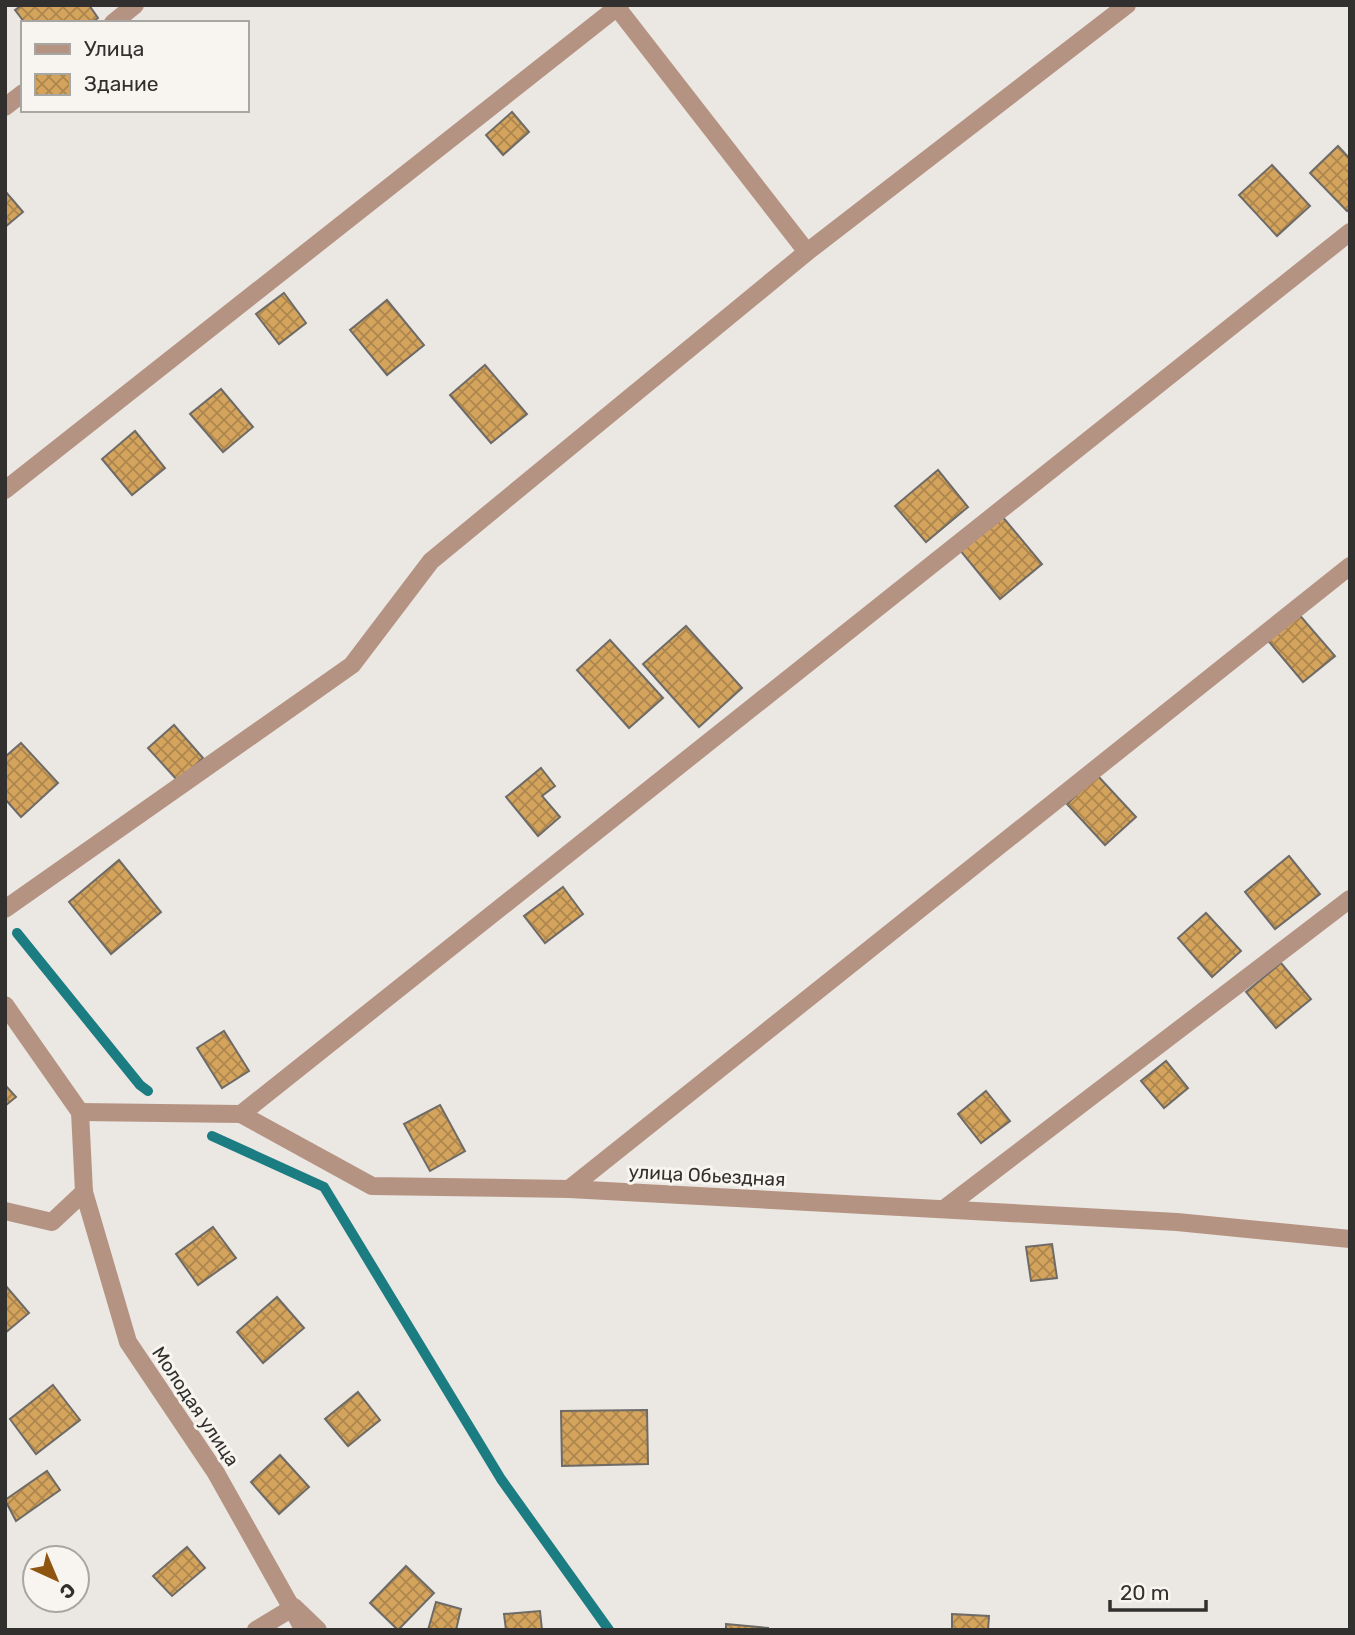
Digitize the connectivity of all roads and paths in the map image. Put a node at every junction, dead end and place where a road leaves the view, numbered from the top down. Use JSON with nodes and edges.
{"nodes":[{"id":1,"x":135,"y":5,"type":"edge"},
{"id":2,"x":1127,"y":5,"type":"edge"},
{"id":3,"x":617,"y":6,"type":"edge"},
{"id":4,"x":115,"y":21,"type":"edge"},
{"id":5,"x":21,"y":95,"type":"edge"},
{"id":6,"x":5,"y":107,"type":"edge"},
{"id":7,"x":1350,"y":232,"type":"edge"},
{"id":8,"x":807,"y":252,"type":"junction"},
{"id":9,"x":5,"y":490,"type":"edge"},
{"id":10,"x":1350,"y":565,"type":"edge"},
{"id":11,"x":1350,"y":899,"type":"edge"},
{"id":12,"x":5,"y":909,"type":"edge"},
{"id":13,"x":5,"y":1005,"type":"edge"},
{"id":14,"x":80,"y":1112,"type":"junction"},
{"id":15,"x":241,"y":1114,"type":"junction"},
{"id":16,"x":569,"y":1189,"type":"junction"},
{"id":17,"x":83,"y":1192,"type":"junction"},
{"id":18,"x":944,"y":1209,"type":"junction"},
{"id":19,"x":5,"y":1211,"type":"edge"},
{"id":20,"x":1348,"y":1238,"type":"edge"},
{"id":21,"x":294,"y":1607,"type":"junction"},
{"id":22,"x":256,"y":1630,"type":"edge"},
{"id":23,"x":304,"y":1630,"type":"edge"},
{"id":24,"x":318,"y":1630,"type":"edge"}],
"edges":[{"from":1,"to":4,"type":"street"},
{"from":2,"to":8,"type":"street"},
{"from":3,"to":8,"type":"street"},
{"from":3,"to":9,"type":"street"},
{"from":5,"to":6,"type":"street"},
{"from":7,"to":15,"type":"street"},
{"from":8,"to":12,"type":"street"},
{"from":10,"to":16,"type":"street"},
{"from":11,"to":18,"type":"street"},
{"from":13,"to":14,"type":"street"},
{"from":14,"to":15,"type":"street","name":"улица Обьездная"},
{"from":14,"to":17,"type":"street","name":"Молодая улица"},
{"from":15,"to":16,"type":"street","name":"улица Обьездная"},
{"from":16,"to":18,"type":"street","name":"улица Обьездная"},
{"from":17,"to":19,"type":"street"},
{"from":17,"to":21,"type":"street","name":"Молодая улица"},
{"from":18,"to":20,"type":"street","name":"улица Обьездная"},
{"from":21,"to":22,"type":"street"},
{"from":21,"to":23,"type":"street","name":"Молодая улица"},
{"from":21,"to":24,"type":"street"}]}
